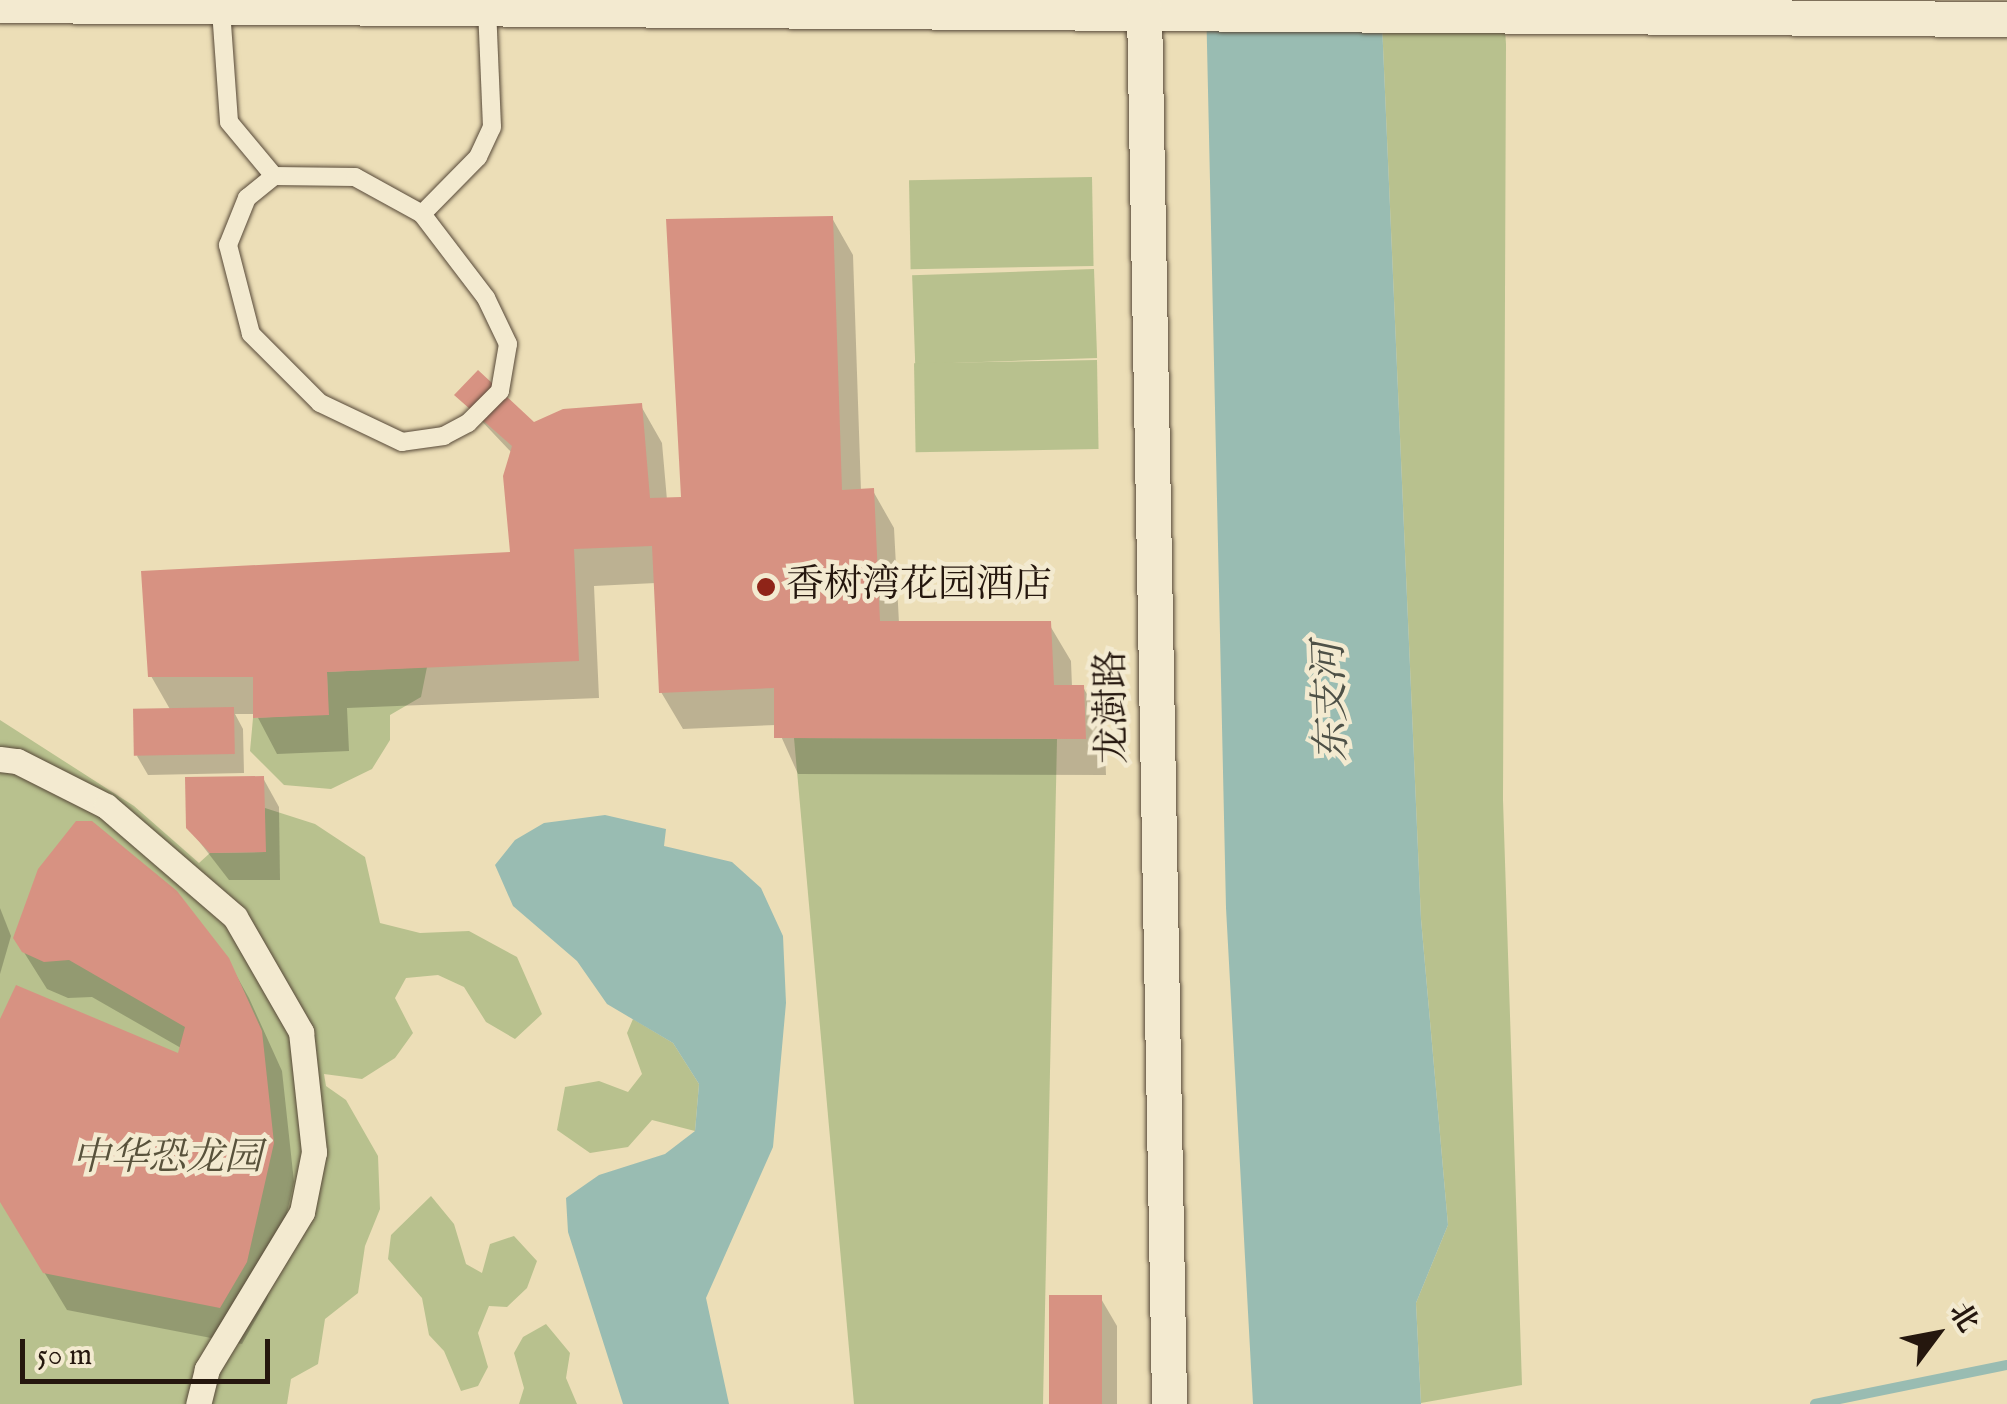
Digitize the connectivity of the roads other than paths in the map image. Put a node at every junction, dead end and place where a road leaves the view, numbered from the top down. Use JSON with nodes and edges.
{"nodes":[{"id":1,"x":0,"y":5,"type":"edge"},
{"id":2,"x":1156,"y":9,"type":"junction"},
{"id":3,"x":222,"y":10,"type":"junction"},
{"id":4,"x":487,"y":10,"type":"junction"},
{"id":5,"x":2007,"y":19,"type":"edge"},
{"id":6,"x":274,"y":176,"type":"junction"},
{"id":7,"x":422,"y":214,"type":"junction"},
{"id":8,"x":0,"y":759,"type":"edge"},
{"id":9,"x":198,"y":1404,"type":"edge"},
{"id":10,"x":1169,"y":1404,"type":"edge"}],
"edges":[{"from":1,"to":3,"type":"street"},
{"from":2,"to":4,"type":"street"},
{"from":2,"to":5,"type":"street"},
{"from":2,"to":10,"type":"street","name":"龙澍路"},
{"from":3,"to":4,"type":"street"},
{"from":3,"to":6,"type":"lane"},
{"from":4,"to":7,"type":"lane"},
{"from":6,"to":7,"type":"lane"},
{"from":6,"to":7,"type":"lane"},
{"from":8,"to":9,"type":"street"}]}
